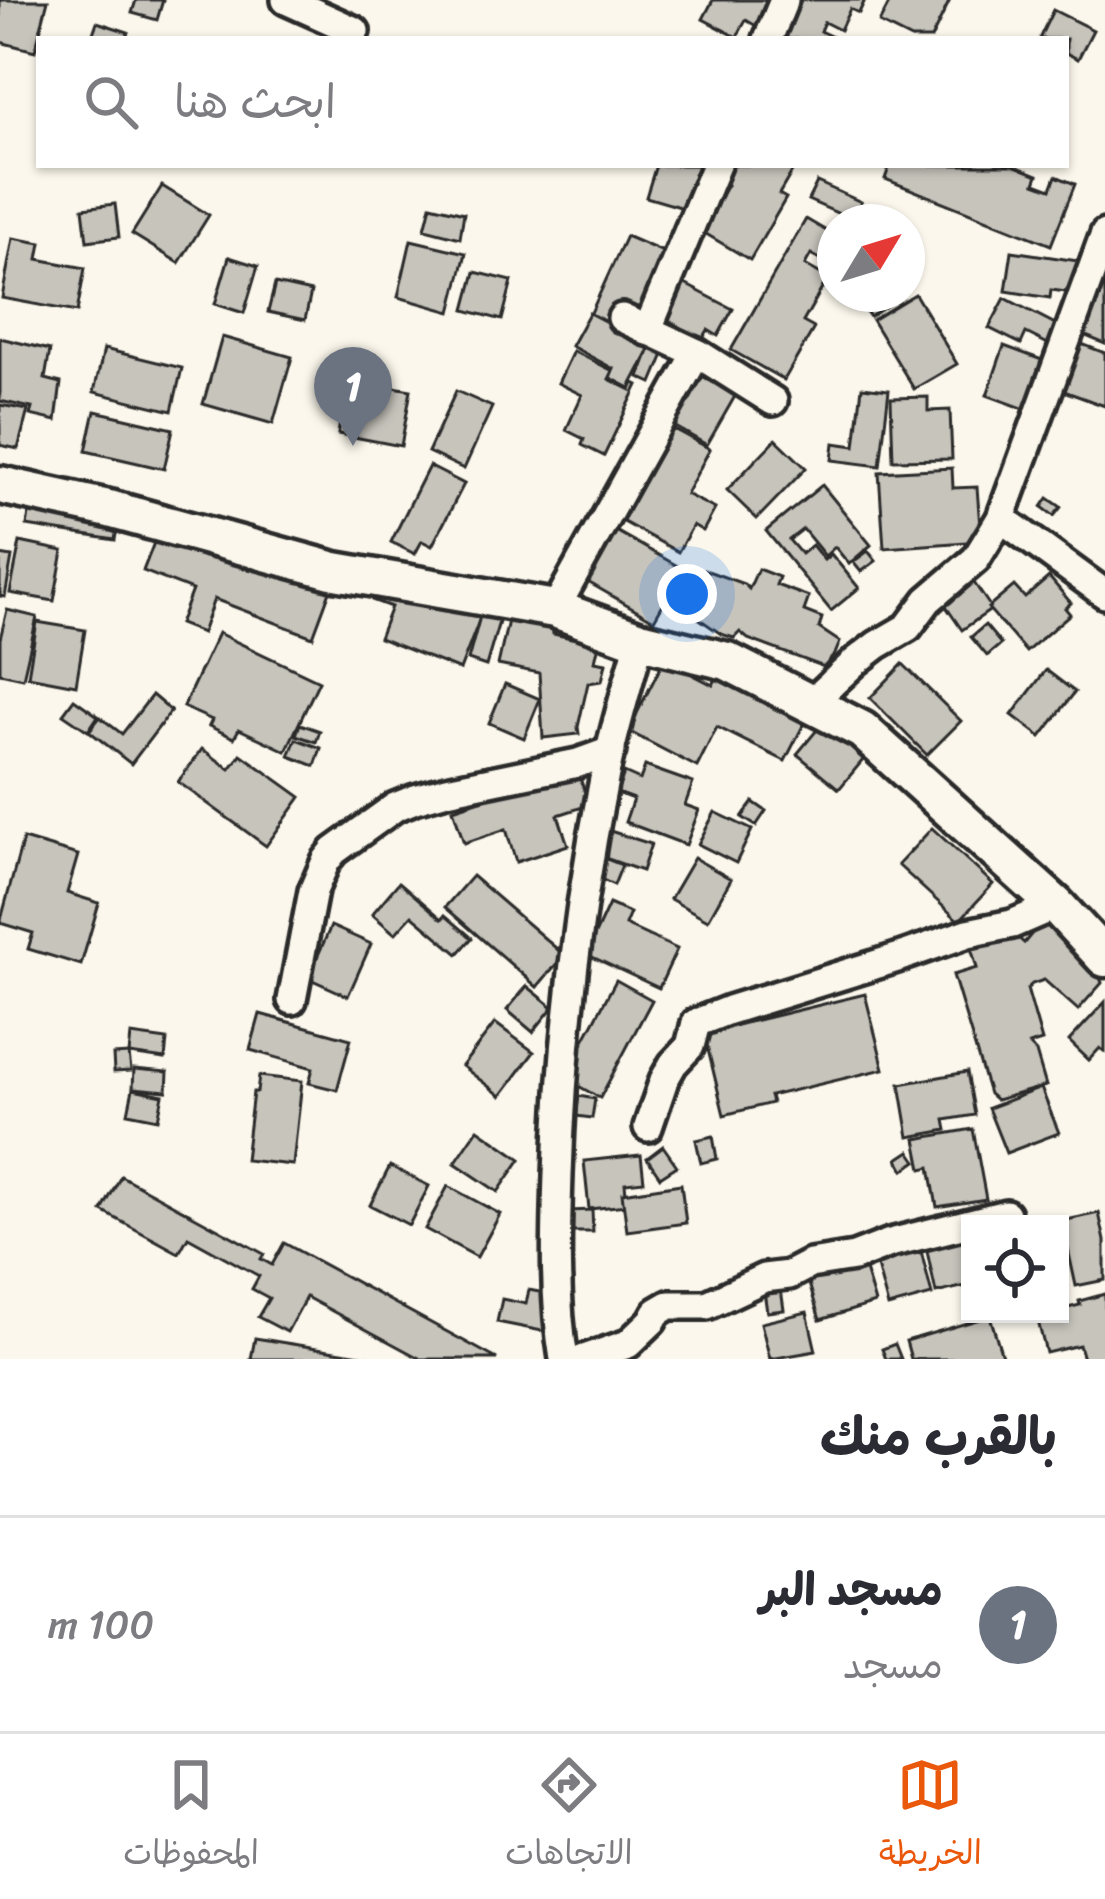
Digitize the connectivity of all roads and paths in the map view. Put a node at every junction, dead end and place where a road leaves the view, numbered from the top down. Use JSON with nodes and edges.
{"nodes":[{"id":1,"x":286,"y":0,"type":"edge"},
{"id":2,"x":784,"y":0,"type":"edge"},
{"id":3,"x":356,"y":31,"type":"dead end"},
{"id":4,"x":769,"y":36,"type":"edge"},
{"id":5,"x":714,"y":168,"type":"edge"},
{"id":6,"x":1105,"y":234,"type":"edge"},
{"id":7,"x":697,"y":353,"type":"junction"},
{"id":8,"x":773,"y":400,"type":"dead end"},
{"id":9,"x":0,"y":485,"type":"edge"},
{"id":10,"x":1001,"y":518,"type":"junction"},
{"id":11,"x":1105,"y":594,"type":"edge"},
{"id":12,"x":555,"y":609,"type":"junction"},
{"id":13,"x":640,"y":640,"type":"junction"},
{"id":14,"x":809,"y":705,"type":"junction"},
{"id":15,"x":611,"y":751,"type":"junction"},
{"id":16,"x":1056,"y":905,"type":"junction"},
{"id":17,"x":1105,"y":958,"type":"edge"},
{"id":18,"x":292,"y":1000,"type":"dead end"},
{"id":19,"x":648,"y":1127,"type":"dead end"},
{"id":20,"x":1006,"y":1214,"type":"dead end"},
{"id":21,"x":564,"y":1359,"type":"edge"},
{"id":22,"x":584,"y":1359,"type":"edge"}],
"edges":[{"from":1,"to":3,"type":"street"},
{"from":2,"to":4,"type":"street"},
{"from":5,"to":7,"type":"street"},
{"from":6,"to":10,"type":"street"},
{"from":7,"to":8,"type":"street"},
{"from":7,"to":12,"type":"street"},
{"from":9,"to":12,"type":"street"},
{"from":10,"to":11,"type":"street"},
{"from":10,"to":14,"type":"street"},
{"from":12,"to":13,"type":"street"},
{"from":13,"to":14,"type":"street"},
{"from":13,"to":15,"type":"street"},
{"from":14,"to":16,"type":"street"},
{"from":15,"to":18,"type":"street"},
{"from":15,"to":21,"type":"street"},
{"from":16,"to":17,"type":"street"},
{"from":16,"to":19,"type":"street"},
{"from":20,"to":22,"type":"street"}]}
